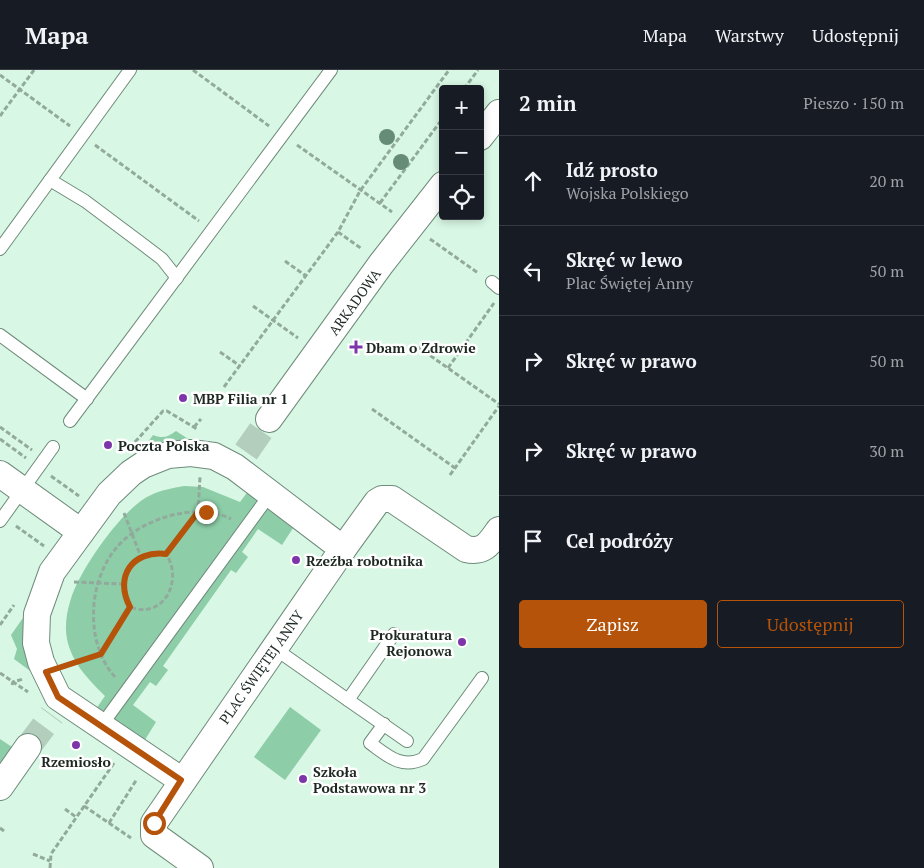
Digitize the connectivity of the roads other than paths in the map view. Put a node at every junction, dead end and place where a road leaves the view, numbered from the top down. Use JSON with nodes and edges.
{"nodes":[{"id":1,"x":130,"y":70,"type":"edge"},
{"id":2,"x":331,"y":70,"type":"edge"},
{"id":3,"x":499,"y":113,"type":"edge"},
{"id":4,"x":484,"y":132,"type":"edge"},
{"id":5,"x":50,"y":180,"type":"junction"},
{"id":6,"x":439,"y":190,"type":"edge"},
{"id":7,"x":0,"y":249,"type":"edge"},
{"id":8,"x":176,"y":278,"type":"junction"},
{"id":9,"x":0,"y":335,"type":"edge"},
{"id":10,"x":87,"y":399,"type":"junction"},
{"id":11,"x":269,"y":419,"type":"tunnel mouth"},
{"id":12,"x":70,"y":421,"type":"dead end"},
{"id":13,"x":53,"y":447,"type":"dead end"},
{"id":14,"x":0,"y":474,"type":"edge"},
{"id":15,"x":22,"y":490,"type":"junction"},
{"id":16,"x":270,"y":493,"type":"junction"},
{"id":17,"x":2,"y":519,"type":"edge"},
{"id":18,"x":499,"y":530,"type":"edge"},
{"id":19,"x":81,"y":532,"type":"junction"},
{"id":20,"x":343,"y":549,"type":"junction"},
{"id":21,"x":394,"y":634,"type":"dead end"},
{"id":22,"x":274,"y":648,"type":"junction"},
{"id":23,"x":482,"y":678,"type":"dead end"},
{"id":24,"x":348,"y":700,"type":"junction"},
{"id":25,"x":384,"y":724,"type":"junction"},
{"id":26,"x":101,"y":726,"type":"junction"},
{"id":27,"x":407,"y":741,"type":"dead end"},
{"id":28,"x":28,"y":747,"type":"tunnel mouth"},
{"id":29,"x":181,"y":780,"type":"junction"},
{"id":30,"x":0,"y":787,"type":"edge"},
{"id":31,"x":200,"y":868,"type":"edge"}],
"edges":[{"from":1,"to":5,"type":"lane"},
{"from":2,"to":8,"type":"lane"},
{"from":3,"to":4,"type":"street"},
{"from":5,"to":7,"type":"lane"},
{"from":5,"to":8,"type":"lane"},
{"from":6,"to":11,"type":"street","name":"ARKADOWA"},
{"from":8,"to":10,"type":"lane"},
{"from":9,"to":10,"type":"lane"},
{"from":10,"to":12,"type":"lane"},
{"from":13,"to":15,"type":"lane"},
{"from":14,"to":15,"type":"street"},
{"from":15,"to":17,"type":"lane"},
{"from":15,"to":19,"type":"street"},
{"from":16,"to":19,"type":"street"},
{"from":16,"to":20,"type":"street"},
{"from":16,"to":26,"type":"lane"},
{"from":18,"to":20,"type":"street","name":"PLAC ŚWIĘTEJ ANNY"},
{"from":19,"to":26,"type":"street"},
{"from":20,"to":22,"type":"street","name":"PLAC ŚWIĘTEJ ANNY"},
{"from":21,"to":24,"type":"lane"},
{"from":22,"to":24,"type":"lane"},
{"from":22,"to":29,"type":"street","name":"PLAC ŚWIĘTEJ ANNY"},
{"from":23,"to":25,"type":"lane"},
{"from":24,"to":25,"type":"lane"},
{"from":25,"to":27,"type":"lane"},
{"from":26,"to":29,"type":"street"},
{"from":28,"to":30,"type":"street"},
{"from":29,"to":31,"type":"street","name":"PLAC ŚWIĘTEJ ANNY"}]}
